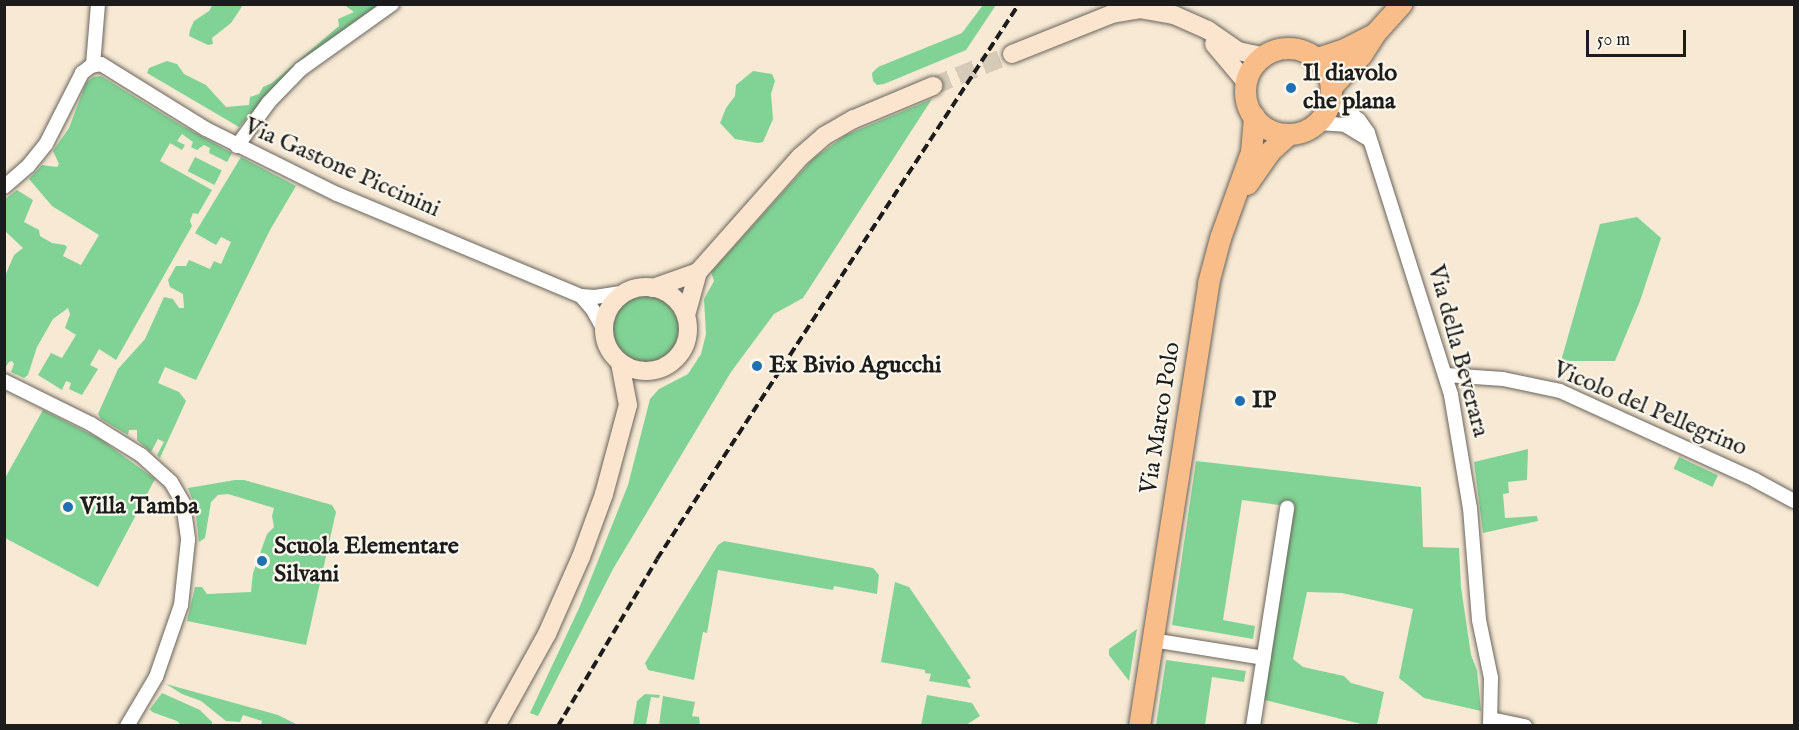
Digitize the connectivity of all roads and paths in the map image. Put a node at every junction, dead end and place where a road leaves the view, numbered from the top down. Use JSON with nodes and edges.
{"nodes":[{"id":1,"x":98,"y":4,"type":"edge"},
{"id":2,"x":392,"y":4,"type":"edge"},
{"id":3,"x":1401,"y":4,"type":"edge"},
{"id":4,"x":1188,"y":20,"type":"junction"},
{"id":5,"x":1376,"y":32,"type":"junction"},
{"id":6,"x":1012,"y":54,"type":"tunnel mouth"},
{"id":7,"x":1262,"y":56,"type":"junction"},
{"id":8,"x":1317,"y":58,"type":"junction"},
{"id":9,"x":93,"y":65,"type":"junction"},
{"id":10,"x":1246,"y":82,"type":"junction"},
{"id":11,"x":933,"y":86,"type":"tunnel mouth"},
{"id":12,"x":1331,"y":92,"type":"junction"},
{"id":13,"x":1254,"y":116,"type":"junction"},
{"id":14,"x":1318,"y":123,"type":"junction"},
{"id":15,"x":1289,"y":134,"type":"junction"},
{"id":16,"x":1371,"y":142,"type":"junction"},
{"id":17,"x":237,"y":146,"type":"junction"},
{"id":18,"x":4,"y":187,"type":"edge"},
{"id":19,"x":1233,"y":208,"type":"junction"},
{"id":20,"x":698,"y":272,"type":"junction"},
{"id":21,"x":653,"y":288,"type":"junction"},
{"id":22,"x":626,"y":292,"type":"junction"},
{"id":23,"x":580,"y":296,"type":"junction"},
{"id":24,"x":686,"y":315,"type":"junction"},
{"id":25,"x":604,"y":330,"type":"junction"},
{"id":26,"x":620,"y":363,"type":"junction"},
{"id":27,"x":654,"y":370,"type":"junction"},
{"id":28,"x":1446,"y":375,"type":"junction"},
{"id":29,"x":4,"y":381,"type":"edge"},
{"id":30,"x":628,"y":405,"type":"junction"},
{"id":31,"x":1794,"y":501,"type":"edge"},
{"id":32,"x":1287,"y":508,"type":"dead end"},
{"id":33,"x":1152,"y":640,"type":"junction"},
{"id":34,"x":1264,"y":658,"type":"junction"},
{"id":35,"x":1491,"y":722,"type":"edge"},
{"id":36,"x":126,"y":726,"type":"edge"},
{"id":37,"x":496,"y":726,"type":"edge"},
{"id":38,"x":1139,"y":726,"type":"edge"},
{"id":39,"x":1252,"y":726,"type":"edge"},
{"id":40,"x":1525,"y":726,"type":"edge"}],
"edges":[{"from":1,"to":9,"type":"street"},
{"from":2,"to":17,"type":"street"},
{"from":3,"to":5,"type":"main road"},
{"from":4,"to":6,"type":"street"},
{"from":4,"to":7,"type":"street"},
{"from":4,"to":10,"type":"street"},
{"from":5,"to":8,"type":"main road"},
{"from":5,"to":12,"type":"main road"},
{"from":7,"to":8,"type":"main road"},
{"from":7,"to":10,"type":"main road"},
{"from":8,"to":12,"type":"main road"},
{"from":9,"to":17,"type":"street","name":"Via Gastone Piccinini"},
{"from":9,"to":18,"type":"street"},
{"from":10,"to":13,"type":"main road"},
{"from":11,"to":20,"type":"street"},
{"from":12,"to":14,"type":"main road"},
{"from":12,"to":16,"type":"street","name":"Via della Beverara"},
{"from":13,"to":15,"type":"main road"},
{"from":13,"to":19,"type":"main road","name":"Via Marco Polo"},
{"from":14,"to":15,"type":"main road"},
{"from":14,"to":16,"type":"street"},
{"from":15,"to":19,"type":"main road","name":"Via Marco Polo"},
{"from":16,"to":28,"type":"street","name":"Via della Beverara"},
{"from":17,"to":23,"type":"street","name":"Via Gastone Piccinini"},
{"from":19,"to":33,"type":"main road","name":"Via Marco Polo"},
{"from":20,"to":21,"type":"street"},
{"from":20,"to":24,"type":"street"},
{"from":21,"to":22,"type":"street"},
{"from":21,"to":24,"type":"street"},
{"from":22,"to":23,"type":"street","name":"Via Gastone Piccinini"},
{"from":22,"to":25,"type":"street"},
{"from":23,"to":25,"type":"street","name":"Via Gastone Piccinini"},
{"from":24,"to":27,"type":"street"},
{"from":25,"to":26,"type":"street"},
{"from":26,"to":27,"type":"street"},
{"from":26,"to":30,"type":"street"},
{"from":27,"to":30,"type":"street"},
{"from":28,"to":31,"type":"street","name":"Vicolo del Pellegrino"},
{"from":28,"to":35,"type":"street","name":"Via della Beverara"},
{"from":29,"to":36,"type":"street"},
{"from":30,"to":37,"type":"street"},
{"from":32,"to":34,"type":"street"},
{"from":33,"to":34,"type":"street"},
{"from":33,"to":38,"type":"main road","name":"Via Marco Polo"},
{"from":34,"to":39,"type":"street"},
{"from":35,"to":40,"type":"street","name":"Via della Beverara"}]}
